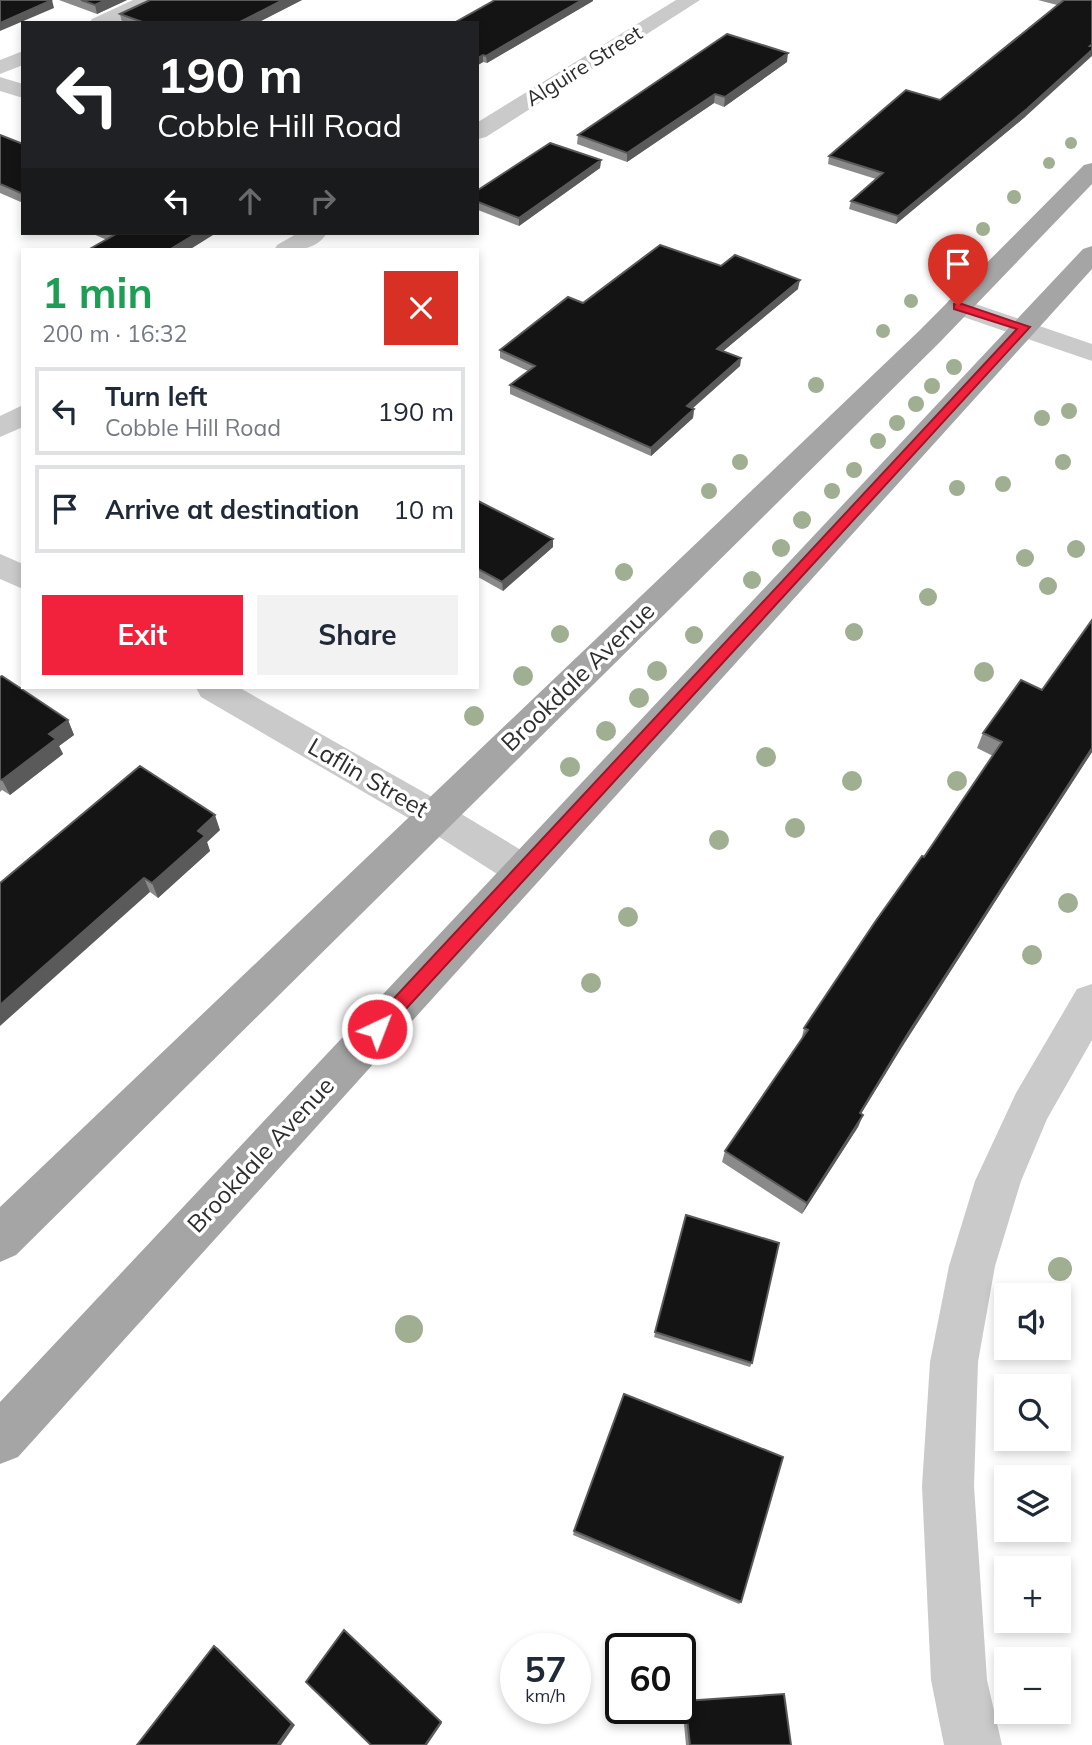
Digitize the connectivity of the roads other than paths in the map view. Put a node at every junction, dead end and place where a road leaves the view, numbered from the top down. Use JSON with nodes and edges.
{"nodes":[{"id":1,"x":149,"y":0,"type":"edge"},
{"id":2,"x":690,"y":0,"type":"edge"},
{"id":3,"x":103,"y":21,"type":"edge"},
{"id":4,"x":21,"y":58,"type":"edge"},
{"id":5,"x":0,"y":68,"type":"edge"},
{"id":6,"x":0,"y":83,"type":"edge"},
{"id":7,"x":21,"y":91,"type":"edge"},
{"id":8,"x":479,"y":130,"type":"edge"},
{"id":9,"x":1092,"y":170,"type":"edge"},
{"id":10,"x":312,"y":235,"type":"edge"},
{"id":11,"x":289,"y":248,"type":"edge"},
{"id":12,"x":1092,"y":254,"type":"edge"},
{"id":13,"x":958,"y":306,"type":"junction"},
{"id":14,"x":1025,"y":327,"type":"junction"},
{"id":15,"x":1092,"y":352,"type":"edge"},
{"id":16,"x":21,"y":415,"type":"edge"},
{"id":17,"x":0,"y":428,"type":"edge"},
{"id":18,"x":0,"y":565,"type":"edge"},
{"id":19,"x":21,"y":577,"type":"edge"},
{"id":20,"x":215,"y":689,"type":"edge"},
{"id":21,"x":435,"y":816,"type":"junction"},
{"id":22,"x":522,"y":870,"type":"junction"},
{"id":23,"x":1092,"y":1002,"type":"edge"},
{"id":24,"x":0,"y":1239,"type":"edge"},
{"id":25,"x":0,"y":1439,"type":"edge"},
{"id":26,"x":973,"y":1745,"type":"edge"}],
"edges":[{"from":1,"to":3,"type":"street"},
{"from":2,"to":8,"type":"street","name":"Alguire Street"},
{"from":4,"to":5,"type":"street"},
{"from":6,"to":7,"type":"street"},
{"from":9,"to":13,"type":"main road","name":"Brookdale Avenue"},
{"from":10,"to":11,"type":"street"},
{"from":12,"to":14,"type":"main road","name":"Brookdale Avenue"},
{"from":13,"to":14,"type":"street"},
{"from":13,"to":21,"type":"main road","name":"Brookdale Avenue"},
{"from":14,"to":15,"type":"street"},
{"from":14,"to":22,"type":"main road","name":"Brookdale Avenue"},
{"from":16,"to":17,"type":"street"},
{"from":18,"to":19,"type":"street"},
{"from":20,"to":21,"type":"street","name":"Laflin Street"},
{"from":21,"to":22,"type":"street","name":"Laflin Street"},
{"from":21,"to":24,"type":"main road","name":"Brookdale Avenue"},
{"from":22,"to":25,"type":"main road","name":"Brookdale Avenue"},
{"from":23,"to":26,"type":"street"}]}
